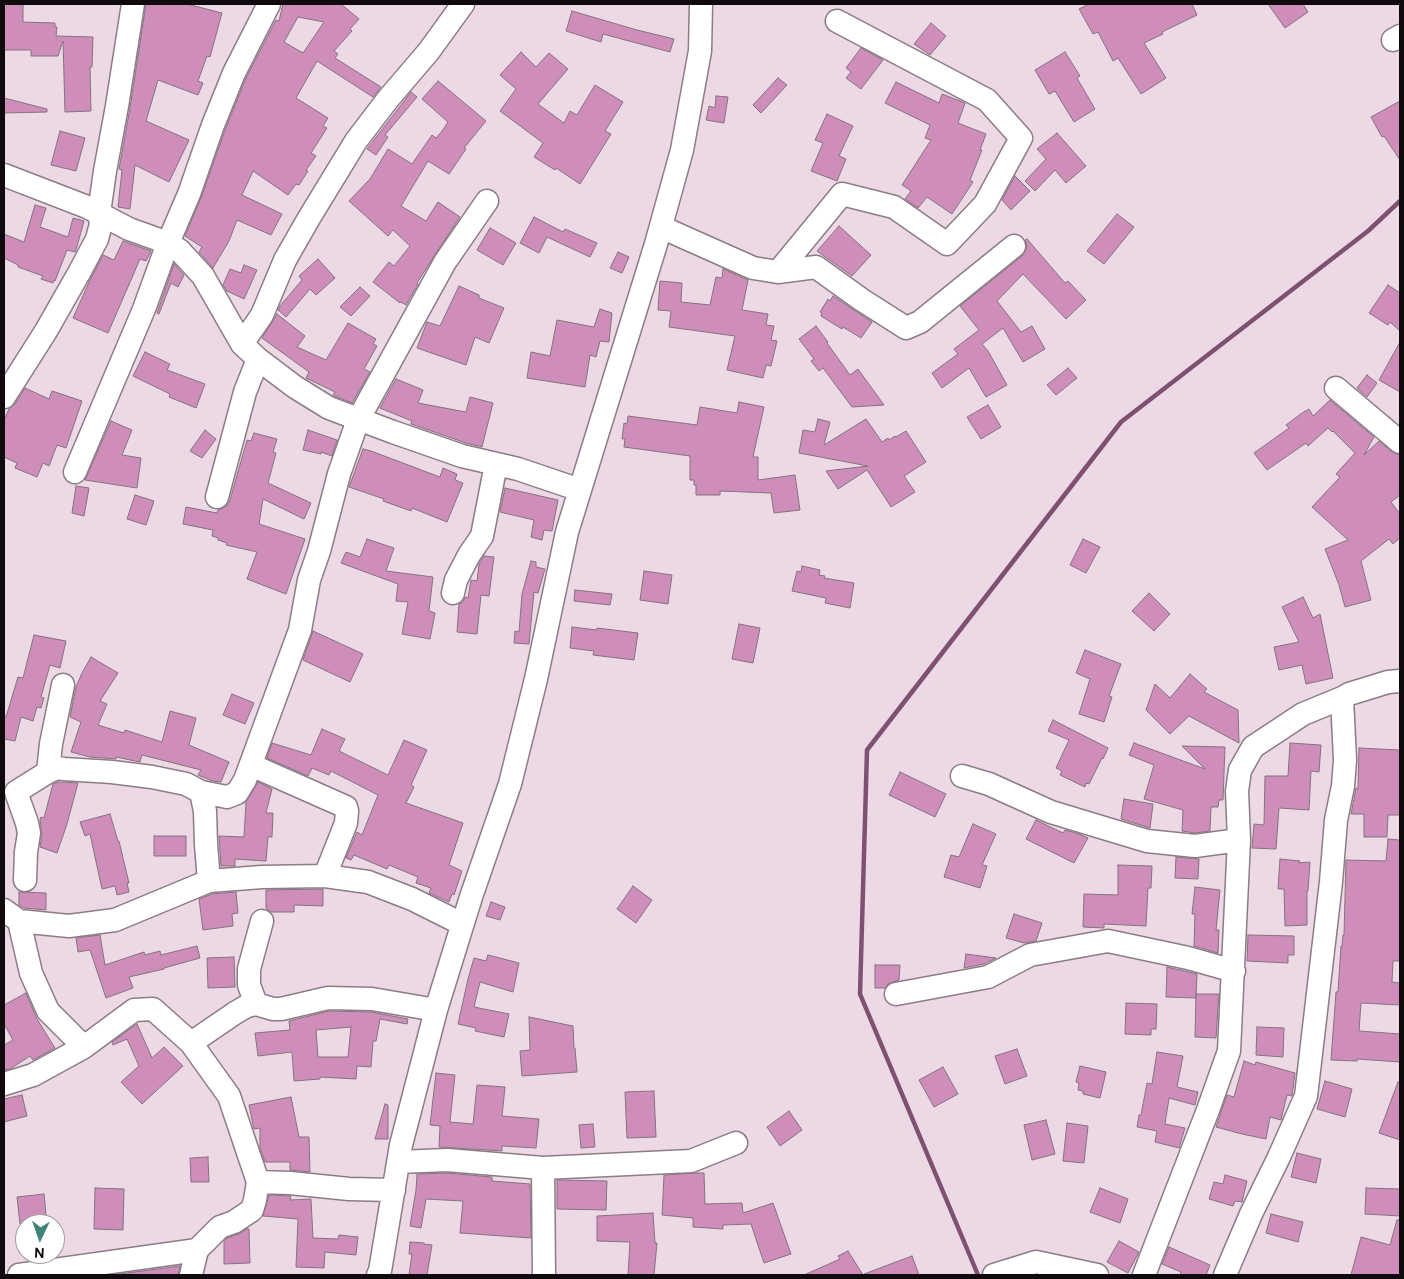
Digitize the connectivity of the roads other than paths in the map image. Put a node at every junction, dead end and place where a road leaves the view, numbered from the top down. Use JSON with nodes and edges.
{"nodes":[{"id":1,"x":133,"y":4,"type":"edge"},
{"id":2,"x":268,"y":4,"type":"edge"},
{"id":3,"x":463,"y":4,"type":"edge"},
{"id":4,"x":701,"y":4,"type":"edge"},
{"id":5,"x":837,"y":21,"type":"dead end"},
{"id":6,"x":4,"y":174,"type":"edge"},
{"id":7,"x":487,"y":200,"type":"dead end"},
{"id":8,"x":99,"y":213,"type":"junction"},
{"id":9,"x":661,"y":227,"type":"junction"},
{"id":10,"x":168,"y":243,"type":"junction"},
{"id":11,"x":1014,"y":246,"type":"dead end"},
{"id":12,"x":778,"y":272,"type":"junction"},
{"id":13,"x":250,"y":351,"type":"junction"},
{"id":14,"x":1336,"y":388,"type":"dead end"},
{"id":15,"x":4,"y":397,"type":"edge"},
{"id":16,"x":358,"y":420,"type":"junction"},
{"id":17,"x":1400,"y":442,"type":"edge"},
{"id":18,"x":496,"y":464,"type":"junction"},
{"id":19,"x":75,"y":472,"type":"dead end"},
{"id":20,"x":580,"y":490,"type":"junction"},
{"id":21,"x":217,"y":497,"type":"dead end"},
{"id":22,"x":453,"y":593,"type":"dead end"},
{"id":23,"x":1400,"y":681,"type":"edge"},
{"id":24,"x":63,"y":685,"type":"dead end"},
{"id":25,"x":1342,"y":698,"type":"junction"},
{"id":26,"x":252,"y":765,"type":"junction"},
{"id":27,"x":48,"y":772,"type":"junction"},
{"id":28,"x":962,"y":776,"type":"dead end"},
{"id":29,"x":10,"y":790,"type":"edge"},
{"id":30,"x":201,"y":792,"type":"junction"},
{"id":31,"x":1239,"y":840,"type":"junction"},
{"id":32,"x":325,"y":876,"type":"junction"},
{"id":33,"x":25,"y":880,"type":"dead end"},
{"id":34,"x":209,"y":881,"type":"junction"},
{"id":35,"x":11,"y":916,"type":"edge"},
{"id":36,"x":262,"y":922,"type":"dead end"},
{"id":37,"x":462,"y":924,"type":"junction"},
{"id":38,"x":1234,"y":971,"type":"junction"},
{"id":39,"x":896,"y":994,"type":"dead end"},
{"id":40,"x":256,"y":1004,"type":"junction"},
{"id":41,"x":436,"y":1010,"type":"junction"},
{"id":42,"x":191,"y":1043,"type":"junction"},
{"id":43,"x":84,"y":1047,"type":"junction"},
{"id":44,"x":4,"y":1084,"type":"edge"},
{"id":45,"x":736,"y":1143,"type":"dead end"},
{"id":46,"x":398,"y":1162,"type":"junction"},
{"id":47,"x":543,"y":1168,"type":"junction"},
{"id":48,"x":258,"y":1182,"type":"junction"},
{"id":49,"x":394,"y":1190,"type":"junction"},
{"id":50,"x":197,"y":1250,"type":"junction"},
{"id":51,"x":381,"y":1274,"type":"edge"},
{"id":52,"x":19,"y":1275,"type":"edge"},
{"id":53,"x":191,"y":1275,"type":"edge"},
{"id":54,"x":544,"y":1275,"type":"edge"},
{"id":55,"x":994,"y":1275,"type":"edge"},
{"id":56,"x":1097,"y":1275,"type":"edge"},
{"id":57,"x":1144,"y":1275,"type":"edge"},
{"id":58,"x":1225,"y":1275,"type":"edge"}],
"edges":[{"from":1,"to":8,"type":"street"},
{"from":2,"to":10,"type":"street"},
{"from":3,"to":13,"type":"street"},
{"from":4,"to":9,"type":"street"},
{"from":5,"to":12,"type":"street"},
{"from":6,"to":8,"type":"street"},
{"from":7,"to":16,"type":"street"},
{"from":8,"to":10,"type":"street"},
{"from":8,"to":15,"type":"street"},
{"from":9,"to":12,"type":"street"},
{"from":9,"to":20,"type":"street"},
{"from":10,"to":13,"type":"street"},
{"from":10,"to":19,"type":"street"},
{"from":11,"to":12,"type":"street"},
{"from":13,"to":16,"type":"street"},
{"from":13,"to":21,"type":"street"},
{"from":14,"to":17,"type":"street"},
{"from":16,"to":18,"type":"street"},
{"from":16,"to":26,"type":"street"},
{"from":18,"to":20,"type":"street"},
{"from":18,"to":22,"type":"street"},
{"from":20,"to":37,"type":"street"},
{"from":23,"to":25,"type":"street"},
{"from":24,"to":27,"type":"street"},
{"from":25,"to":31,"type":"street"},
{"from":25,"to":58,"type":"street"},
{"from":26,"to":30,"type":"street"},
{"from":26,"to":32,"type":"street"},
{"from":27,"to":29,"type":"street"},
{"from":27,"to":30,"type":"street"},
{"from":28,"to":31,"type":"street"},
{"from":29,"to":33,"type":"street"},
{"from":30,"to":34,"type":"street"},
{"from":31,"to":38,"type":"street"},
{"from":32,"to":34,"type":"street"},
{"from":32,"to":37,"type":"street"},
{"from":34,"to":35,"type":"street"},
{"from":35,"to":43,"type":"street"},
{"from":36,"to":40,"type":"street"},
{"from":37,"to":41,"type":"street"},
{"from":38,"to":39,"type":"street"},
{"from":38,"to":57,"type":"street"},
{"from":40,"to":41,"type":"street"},
{"from":40,"to":42,"type":"street"},
{"from":41,"to":46,"type":"street"},
{"from":42,"to":43,"type":"street"},
{"from":42,"to":48,"type":"street"},
{"from":43,"to":44,"type":"street"},
{"from":45,"to":47,"type":"street"},
{"from":46,"to":47,"type":"street"},
{"from":46,"to":49,"type":"street"},
{"from":47,"to":54,"type":"street"},
{"from":48,"to":49,"type":"street"},
{"from":48,"to":50,"type":"street"},
{"from":49,"to":51,"type":"street"},
{"from":50,"to":52,"type":"street"},
{"from":50,"to":53,"type":"street"},
{"from":55,"to":56,"type":"street"}]}
